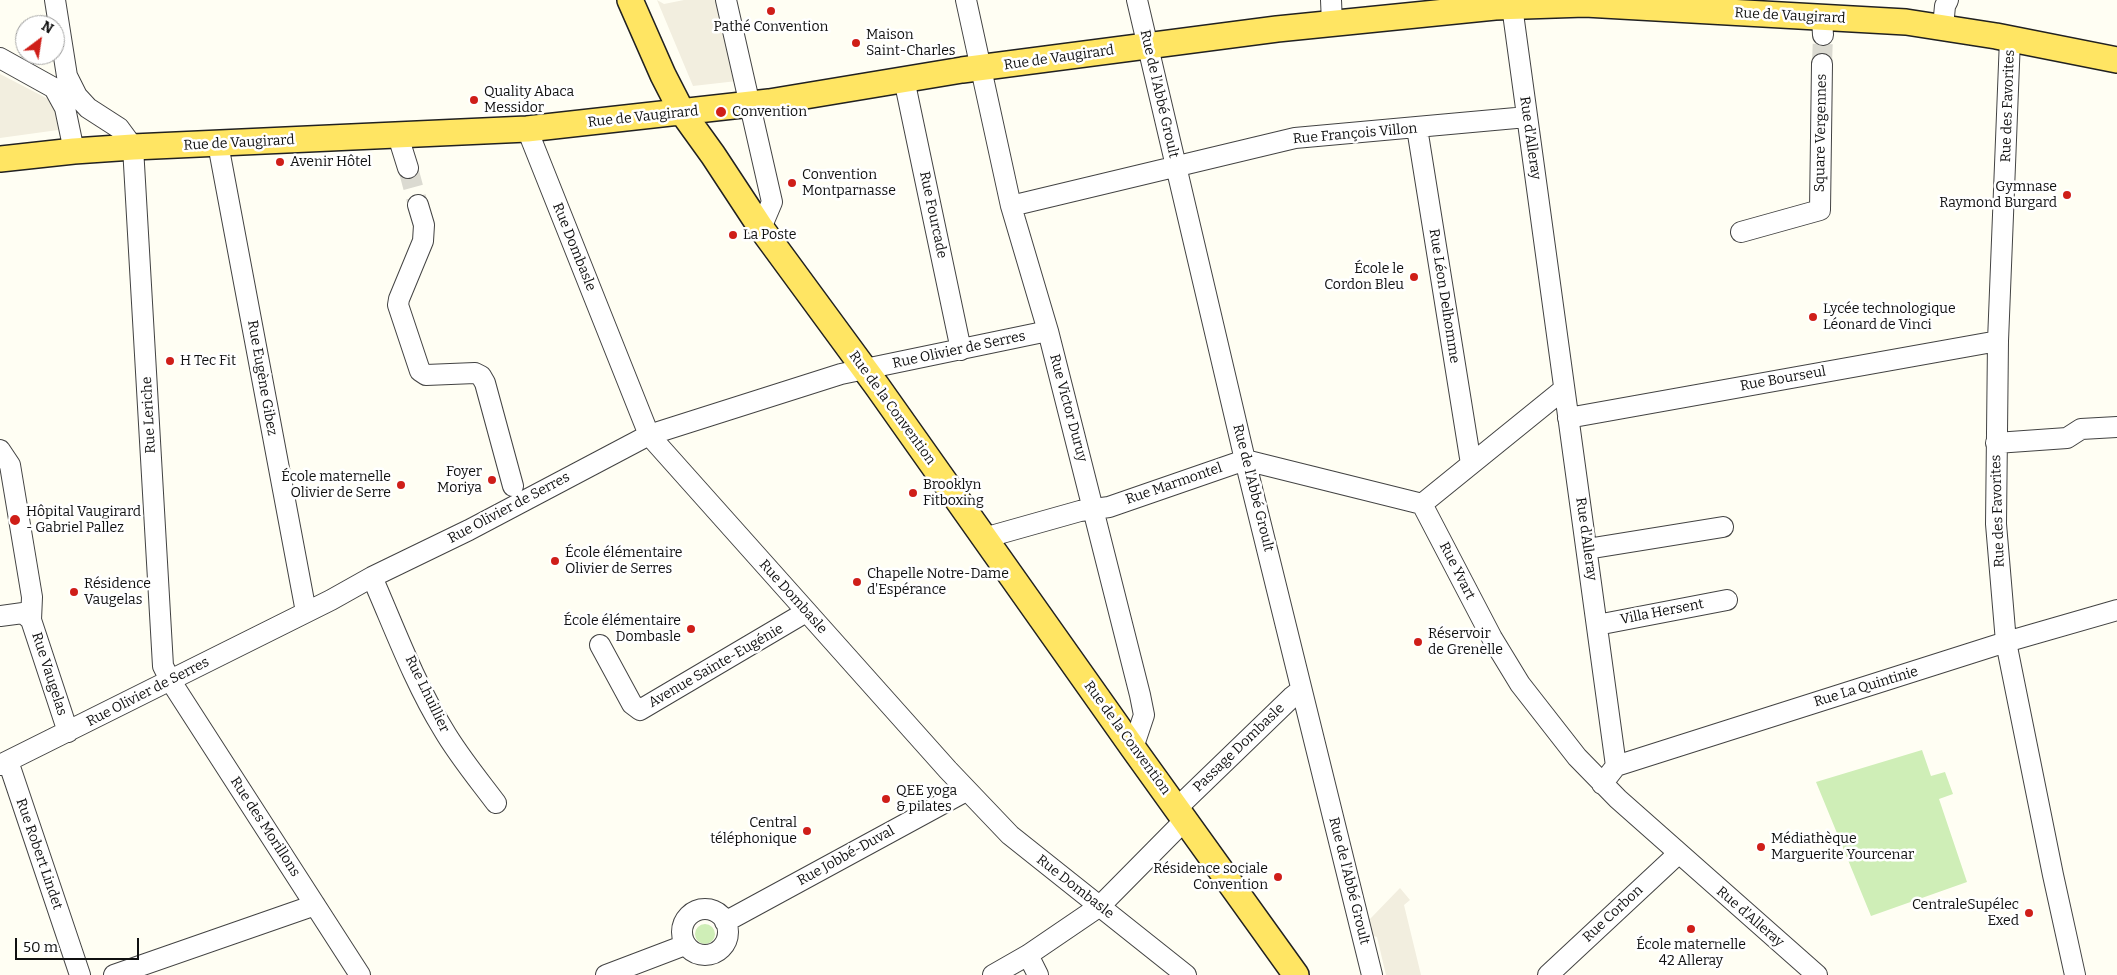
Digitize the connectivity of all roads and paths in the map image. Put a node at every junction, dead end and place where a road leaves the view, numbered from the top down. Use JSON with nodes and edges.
{"nodes":[{"id":1,"x":55,"y":0,"type":"edge"},
{"id":2,"x":630,"y":0,"type":"edge"},
{"id":3,"x":726,"y":0,"type":"edge"},
{"id":4,"x":966,"y":0,"type":"edge"},
{"id":5,"x":1137,"y":0,"type":"edge"},
{"id":6,"x":1948,"y":0,"type":"edge"},
{"id":7,"x":1585,"y":2,"type":"edge"},
{"id":8,"x":1673,"y":5,"type":"edge"},
{"id":9,"x":1512,"y":6,"type":"junction"},
{"id":10,"x":1770,"y":8,"type":"edge"},
{"id":11,"x":1332,"y":12,"type":"edge"},
{"id":12,"x":1943,"y":27,"type":"junction"},
{"id":13,"x":2010,"y":39,"type":"junction"},
{"id":14,"x":1148,"y":46,"type":"junction"},
{"id":15,"x":0,"y":58,"type":"edge"},
{"id":16,"x":2117,"y":60,"type":"edge"},
{"id":17,"x":1822,"y":64,"type":"tunnel mouth"},
{"id":18,"x":981,"y":68,"type":"junction"},
{"id":19,"x":904,"y":79,"type":"junction"},
{"id":20,"x":60,"y":82,"type":"junction"},
{"id":21,"x":749,"y":104,"type":"junction"},
{"id":22,"x":682,"y":112,"type":"junction"},
{"id":23,"x":1527,"y":117,"type":"junction"},
{"id":24,"x":1417,"y":128,"type":"junction"},
{"id":25,"x":527,"y":129,"type":"junction"},
{"id":26,"x":398,"y":136,"type":"junction"},
{"id":27,"x":218,"y":144,"type":"junction"},
{"id":28,"x":133,"y":147,"type":"junction"},
{"id":29,"x":74,"y":151,"type":"junction"},
{"id":30,"x":0,"y":159,"type":"edge"},
{"id":31,"x":1177,"y":167,"type":"junction"},
{"id":32,"x":408,"y":168,"type":"tunnel mouth"},
{"id":33,"x":418,"y":206,"type":"tunnel mouth"},
{"id":34,"x":1011,"y":206,"type":"junction"},
{"id":35,"x":761,"y":228,"type":"junction"},
{"id":36,"x":1741,"y":232,"type":"dead end"},
{"id":37,"x":1048,"y":331,"type":"junction"},
{"id":38,"x":1998,"y":341,"type":"junction"},
{"id":39,"x":961,"y":350,"type":"junction"},
{"id":40,"x":864,"y":370,"type":"junction"},
{"id":41,"x":1564,"y":389,"type":"junction"},
{"id":42,"x":1568,"y":418,"type":"junction"},
{"id":43,"x":2117,"y":427,"type":"edge"},
{"id":44,"x":649,"y":435,"type":"junction"},
{"id":45,"x":1996,"y":443,"type":"junction"},
{"id":46,"x":0,"y":450,"type":"edge"},
{"id":47,"x":1246,"y":460,"type":"junction"},
{"id":48,"x":1471,"y":464,"type":"junction"},
{"id":49,"x":513,"y":486,"type":"dead end"},
{"id":50,"x":1422,"y":504,"type":"junction"},
{"id":51,"x":1093,"y":508,"type":"junction"},
{"id":52,"x":1723,"y":527,"type":"dead end"},
{"id":53,"x":984,"y":538,"type":"junction"},
{"id":54,"x":1587,"y":549,"type":"junction"},
{"id":55,"x":372,"y":577,"type":"junction"},
{"id":56,"x":1727,"y":600,"type":"dead end"},
{"id":57,"x":2117,"y":610,"type":"edge"},
{"id":58,"x":306,"y":612,"type":"junction"},
{"id":59,"x":806,"y":612,"type":"junction"},
{"id":60,"x":0,"y":616,"type":"edge"},
{"id":61,"x":31,"y":620,"type":"junction"},
{"id":62,"x":1597,"y":625,"type":"junction"},
{"id":63,"x":2006,"y":642,"type":"junction"},
{"id":64,"x":600,"y":646,"type":"dead end"},
{"id":65,"x":170,"y":680,"type":"junction"},
{"id":66,"x":1301,"y":690,"type":"junction"},
{"id":67,"x":68,"y":732,"type":"junction"},
{"id":68,"x":1132,"y":748,"type":"junction"},
{"id":69,"x":4,"y":763,"type":"edge"},
{"id":70,"x":1616,"y":766,"type":"junction"},
{"id":71,"x":1602,"y":784,"type":"junction"},
{"id":72,"x":966,"y":791,"type":"junction"},
{"id":73,"x":496,"y":803,"type":"dead end"},
{"id":74,"x":1181,"y":814,"type":"junction"},
{"id":75,"x":1679,"y":853,"type":"junction"},
{"id":76,"x":315,"y":905,"type":"junction"},
{"id":77,"x":1100,"y":906,"type":"junction"},
{"id":78,"x":725,"y":922,"type":"junction"},
{"id":79,"x":686,"y":945,"type":"junction"},
{"id":80,"x":1028,"y":955,"type":"junction"},
{"id":81,"x":80,"y":975,"type":"edge"},
{"id":82,"x":114,"y":975,"type":"edge"},
{"id":83,"x":360,"y":975,"type":"edge"},
{"id":84,"x":606,"y":975,"type":"edge"},
{"id":85,"x":993,"y":975,"type":"edge"},
{"id":86,"x":1038,"y":975,"type":"edge"},
{"id":87,"x":1186,"y":975,"type":"edge"},
{"id":88,"x":1296,"y":975,"type":"edge"},
{"id":89,"x":1372,"y":975,"type":"edge"},
{"id":90,"x":1548,"y":975,"type":"edge"},
{"id":91,"x":1816,"y":975,"type":"edge"},
{"id":92,"x":2075,"y":975,"type":"edge"}],
"edges":[{"from":1,"to":20,"type":"street"},
{"from":2,"to":22,"type":"main road","name":"Rue de la Convention"},
{"from":3,"to":21,"type":"street"},
{"from":4,"to":18,"type":"street","name":"Rue Victor Duruy"},
{"from":5,"to":14,"type":"street","name":"Rue de l'Abbé Groult"},
{"from":6,"to":12,"type":"street"},
{"from":7,"to":8,"type":"main road","name":"Rue de Vaugirard"},
{"from":7,"to":9,"type":"main road","name":"Rue de Vaugirard"},
{"from":8,"to":10,"type":"main road","name":"Rue de Vaugirard"},
{"from":9,"to":11,"type":"main road","name":"Rue de Vaugirard"},
{"from":9,"to":23,"type":"street","name":"Rue d'Alleray"},
{"from":10,"to":12,"type":"main road","name":"Rue de Vaugirard"},
{"from":11,"to":14,"type":"main road","name":"Rue de Vaugirard"},
{"from":12,"to":13,"type":"main road","name":"Rue de Vaugirard"},
{"from":13,"to":16,"type":"main road","name":"Rue de Vaugirard"},
{"from":13,"to":38,"type":"street","name":"Rue des Favorites"},
{"from":14,"to":18,"type":"main road","name":"Rue de Vaugirard"},
{"from":14,"to":31,"type":"street","name":"Rue de l'Abbé Groult"},
{"from":15,"to":20,"type":"street"},
{"from":17,"to":36,"type":"street","name":"Square Vergennes"},
{"from":18,"to":19,"type":"main road","name":"Rue de Vaugirard"},
{"from":18,"to":34,"type":"street","name":"Rue Victor Duruy"},
{"from":19,"to":21,"type":"main road","name":"Rue de Vaugirard"},
{"from":19,"to":39,"type":"street","name":"Rue Fourcade"},
{"from":20,"to":28,"type":"street"},
{"from":20,"to":29,"type":"street"},
{"from":21,"to":22,"type":"main road","name":"Rue de Vaugirard"},
{"from":21,"to":35,"type":"street"},
{"from":22,"to":25,"type":"main road","name":"Rue de Vaugirard"},
{"from":22,"to":35,"type":"main road","name":"Rue de la Convention"},
{"from":23,"to":24,"type":"street","name":"Rue François Villon"},
{"from":23,"to":41,"type":"street","name":"Rue d'Alleray"},
{"from":24,"to":31,"type":"street","name":"Rue François Villon"},
{"from":24,"to":48,"type":"street","name":"Rue Léon Delhomme"},
{"from":25,"to":26,"type":"main road","name":"Rue de Vaugirard"},
{"from":25,"to":44,"type":"street","name":"Rue Dombasle"},
{"from":26,"to":27,"type":"main road","name":"Rue de Vaugirard"},
{"from":26,"to":32,"type":"street"},
{"from":27,"to":28,"type":"main road","name":"Rue de Vaugirard"},
{"from":27,"to":58,"type":"street","name":"Rue Eugène Gibez"},
{"from":28,"to":29,"type":"main road","name":"Rue de Vaugirard"},
{"from":28,"to":65,"type":"street","name":"Rue Leriche"},
{"from":29,"to":30,"type":"main road","name":"Rue de Vaugirard"},
{"from":31,"to":34,"type":"street","name":"Rue François Villon"},
{"from":31,"to":47,"type":"street","name":"Rue de l'Abbé Groult"},
{"from":33,"to":49,"type":"street"},
{"from":34,"to":37,"type":"street","name":"Rue Victor Duruy"},
{"from":35,"to":40,"type":"main road","name":"Rue de la Convention"},
{"from":37,"to":39,"type":"street","name":"Rue Olivier de Serres"},
{"from":37,"to":51,"type":"street","name":"Rue Victor Duruy"},
{"from":38,"to":42,"type":"street","name":"Rue Bourseul"},
{"from":38,"to":45,"type":"street","name":"Rue des Favorites"},
{"from":39,"to":40,"type":"street","name":"Rue Olivier de Serres"},
{"from":40,"to":44,"type":"street","name":"Rue Olivier de Serres"},
{"from":40,"to":53,"type":"main road","name":"Rue de la Convention"},
{"from":41,"to":42,"type":"street","name":"Rue d'Alleray"},
{"from":41,"to":48,"type":"street"},
{"from":42,"to":54,"type":"street","name":"Rue d'Alleray"},
{"from":43,"to":45,"type":"street"},
{"from":44,"to":55,"type":"street","name":"Rue Olivier de Serres"},
{"from":44,"to":59,"type":"street","name":"Rue Dombasle"},
{"from":45,"to":63,"type":"street","name":"Rue des Favorites"},
{"from":46,"to":61,"type":"street"},
{"from":47,"to":50,"type":"street"},
{"from":47,"to":51,"type":"street","name":"Rue Marmontel"},
{"from":47,"to":66,"type":"street","name":"Rue de l'Abbé Groult"},
{"from":48,"to":50,"type":"street"},
{"from":50,"to":71,"type":"street","name":"Rue Yvart"},
{"from":51,"to":53,"type":"street","name":"Rue Marmontel"},
{"from":51,"to":68,"type":"street","name":"Rue Victor Duruy"},
{"from":52,"to":54,"type":"street"},
{"from":53,"to":68,"type":"main road","name":"Rue de la Convention"},
{"from":54,"to":62,"type":"street","name":"Rue d'Alleray"},
{"from":55,"to":58,"type":"street","name":"Rue Olivier de Serres"},
{"from":55,"to":73,"type":"street","name":"Rue Lhuillier"},
{"from":56,"to":62,"type":"street","name":"Villa Hersent"},
{"from":57,"to":63,"type":"street","name":"Rue La Quintinie"},
{"from":58,"to":65,"type":"street","name":"Rue Olivier de Serres"},
{"from":59,"to":64,"type":"street","name":"Avenue Sainte-Eugénie"},
{"from":59,"to":72,"type":"street","name":"Rue Dombasle"},
{"from":60,"to":61,"type":"street","name":"Rue Vaugelas"},
{"from":61,"to":67,"type":"street","name":"Rue Vaugelas"},
{"from":62,"to":70,"type":"street","name":"Rue d'Alleray"},
{"from":63,"to":70,"type":"street","name":"Rue La Quintinie"},
{"from":63,"to":92,"type":"street","name":"Rue des Favorites"},
{"from":65,"to":67,"type":"street","name":"Rue Olivier de Serres"},
{"from":65,"to":76,"type":"street","name":"Rue des Morillons"},
{"from":66,"to":74,"type":"street","name":"Passage Dombasle"},
{"from":66,"to":89,"type":"street","name":"Rue de l'Abbé Groult"},
{"from":67,"to":69,"type":"street","name":"Rue Olivier de Serres"},
{"from":68,"to":74,"type":"main road","name":"Rue de la Convention"},
{"from":69,"to":81,"type":"street","name":"Rue Robert Lindet"},
{"from":70,"to":71,"type":"street"},
{"from":71,"to":75,"type":"street","name":"Rue d'Alleray"},
{"from":72,"to":77,"type":"street","name":"Rue Dombasle"},
{"from":72,"to":78,"type":"street","name":"Rue Jobbé-Duval"},
{"from":74,"to":77,"type":"street","name":"Passage Dombasle"},
{"from":74,"to":88,"type":"main road","name":"Rue de la Convention"},
{"from":75,"to":90,"type":"street","name":"Rue Corbon"},
{"from":75,"to":91,"type":"street","name":"Rue d'Alleray"},
{"from":76,"to":82,"type":"street"},
{"from":76,"to":83,"type":"street","name":"Rue des Morillons"},
{"from":77,"to":80,"type":"street","name":"Passage Dombasle"},
{"from":77,"to":87,"type":"street","name":"Rue Dombasle"},
{"from":78,"to":79,"type":"street"},
{"from":78,"to":79,"type":"street"},
{"from":79,"to":84,"type":"street"},
{"from":80,"to":85,"type":"street","name":"Passage Dombasle"},
{"from":80,"to":86,"type":"street"}]}
